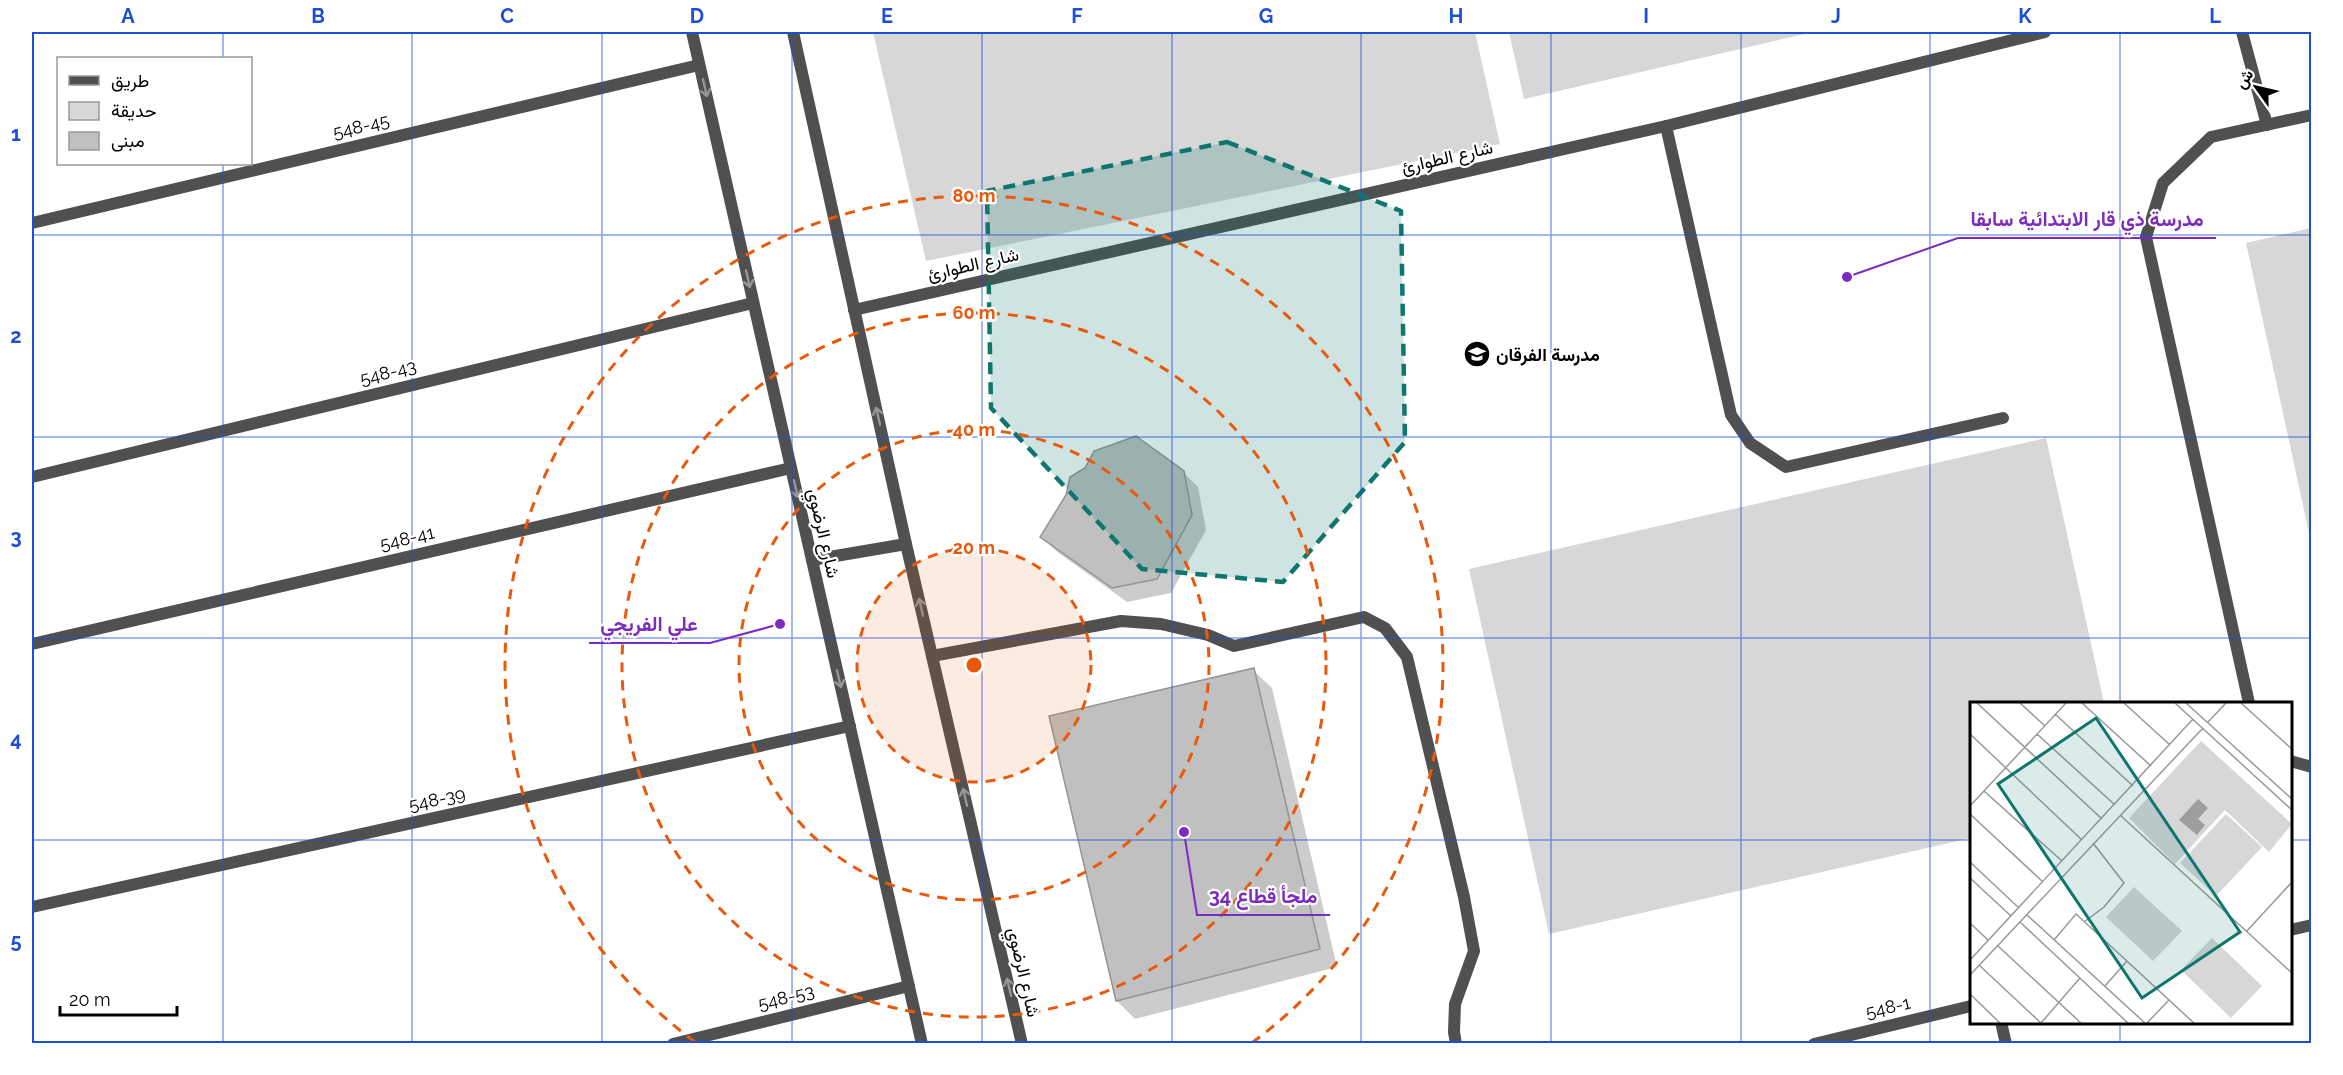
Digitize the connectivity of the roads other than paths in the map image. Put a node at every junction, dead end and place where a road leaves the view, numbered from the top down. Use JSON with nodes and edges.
{"nodes":[{"id":1,"x":692,"y":32,"type":"edge"},
{"id":2,"x":793,"y":32,"type":"edge"},
{"id":3,"x":2045,"y":32,"type":"edge"},
{"id":4,"x":2242,"y":32,"type":"edge"},
{"id":5,"x":699,"y":65,"type":"junction"},
{"id":6,"x":2312,"y":115,"type":"edge"},
{"id":7,"x":2267,"y":125,"type":"junction"},
{"id":8,"x":1666,"y":126,"type":"junction"},
{"id":9,"x":32,"y":223,"type":"edge"},
{"id":10,"x":753,"y":303,"type":"junction"},
{"id":11,"x":854,"y":310,"type":"junction"},
{"id":12,"x":2003,"y":418,"type":"dead end"},
{"id":13,"x":791,"y":468,"type":"junction"},
{"id":14,"x":32,"y":477,"type":"edge"},
{"id":15,"x":906,"y":544,"type":"junction"},
{"id":16,"x":812,"y":560,"type":"junction"},
{"id":17,"x":32,"y":644,"type":"edge"},
{"id":18,"x":932,"y":656,"type":"junction"},
{"id":19,"x":2249,"y":702,"type":"edge"},
{"id":20,"x":849,"y":726,"type":"junction"},
{"id":21,"x":2292,"y":762,"type":"edge"},
{"id":22,"x":2312,"y":767,"type":"edge"},
{"id":23,"x":32,"y":907,"type":"edge"},
{"id":24,"x":2312,"y":925,"type":"edge"},
{"id":25,"x":2292,"y":930,"type":"edge"},
{"id":26,"x":909,"y":986,"type":"junction"},
{"id":27,"x":1970,"y":1006,"type":"edge"},
{"id":28,"x":2001,"y":1024,"type":"edge"},
{"id":29,"x":672,"y":1044,"type":"edge"},
{"id":30,"x":922,"y":1044,"type":"edge"},
{"id":31,"x":1022,"y":1044,"type":"edge"},
{"id":32,"x":1456,"y":1044,"type":"edge"},
{"id":33,"x":1814,"y":1044,"type":"edge"},
{"id":34,"x":2006,"y":1044,"type":"edge"}],
"edges":[{"from":1,"to":5,"type":"street","name":"شارع الرضوي"},
{"from":2,"to":11,"type":"street","name":"شارع الرضوي"},
{"from":3,"to":8,"type":"street","name":"شارع الطوارئ"},
{"from":4,"to":7,"type":"street"},
{"from":5,"to":9,"type":"street","name":"548-45"},
{"from":5,"to":10,"type":"street","name":"شارع الرضوي","one_way":true},
{"from":6,"to":7,"type":"street"},
{"from":7,"to":19,"type":"street"},
{"from":8,"to":11,"type":"street","name":"شارع الطوارئ"},
{"from":8,"to":12,"type":"street"},
{"from":10,"to":13,"type":"street","name":"شارع الرضوي"},
{"from":10,"to":14,"type":"street","name":"548-43"},
{"from":15,"to":11,"type":"street","name":"شارع الرضوي","one_way":true},
{"from":13,"to":16,"type":"street","name":"شارع الرضوي","one_way":true},
{"from":13,"to":17,"type":"street","name":"548-41"},
{"from":15,"to":16,"type":"street"},
{"from":18,"to":15,"type":"street","name":"شارع الرضوي","one_way":true},
{"from":16,"to":20,"type":"street","name":"شارع الرضوي","one_way":true},
{"from":31,"to":18,"type":"street","name":"شارع الرضوي","one_way":true},
{"from":18,"to":32,"type":"street"},
{"from":20,"to":23,"type":"street","name":"548-39"},
{"from":20,"to":26,"type":"street","name":"شارع الرضوي"},
{"from":21,"to":22,"type":"street"},
{"from":24,"to":25,"type":"street"},
{"from":26,"to":29,"type":"street","name":"548-53"},
{"from":26,"to":30,"type":"street","name":"شارع الرضوي"},
{"from":27,"to":33,"type":"street","name":"548-1"},
{"from":28,"to":34,"type":"street"}]}
